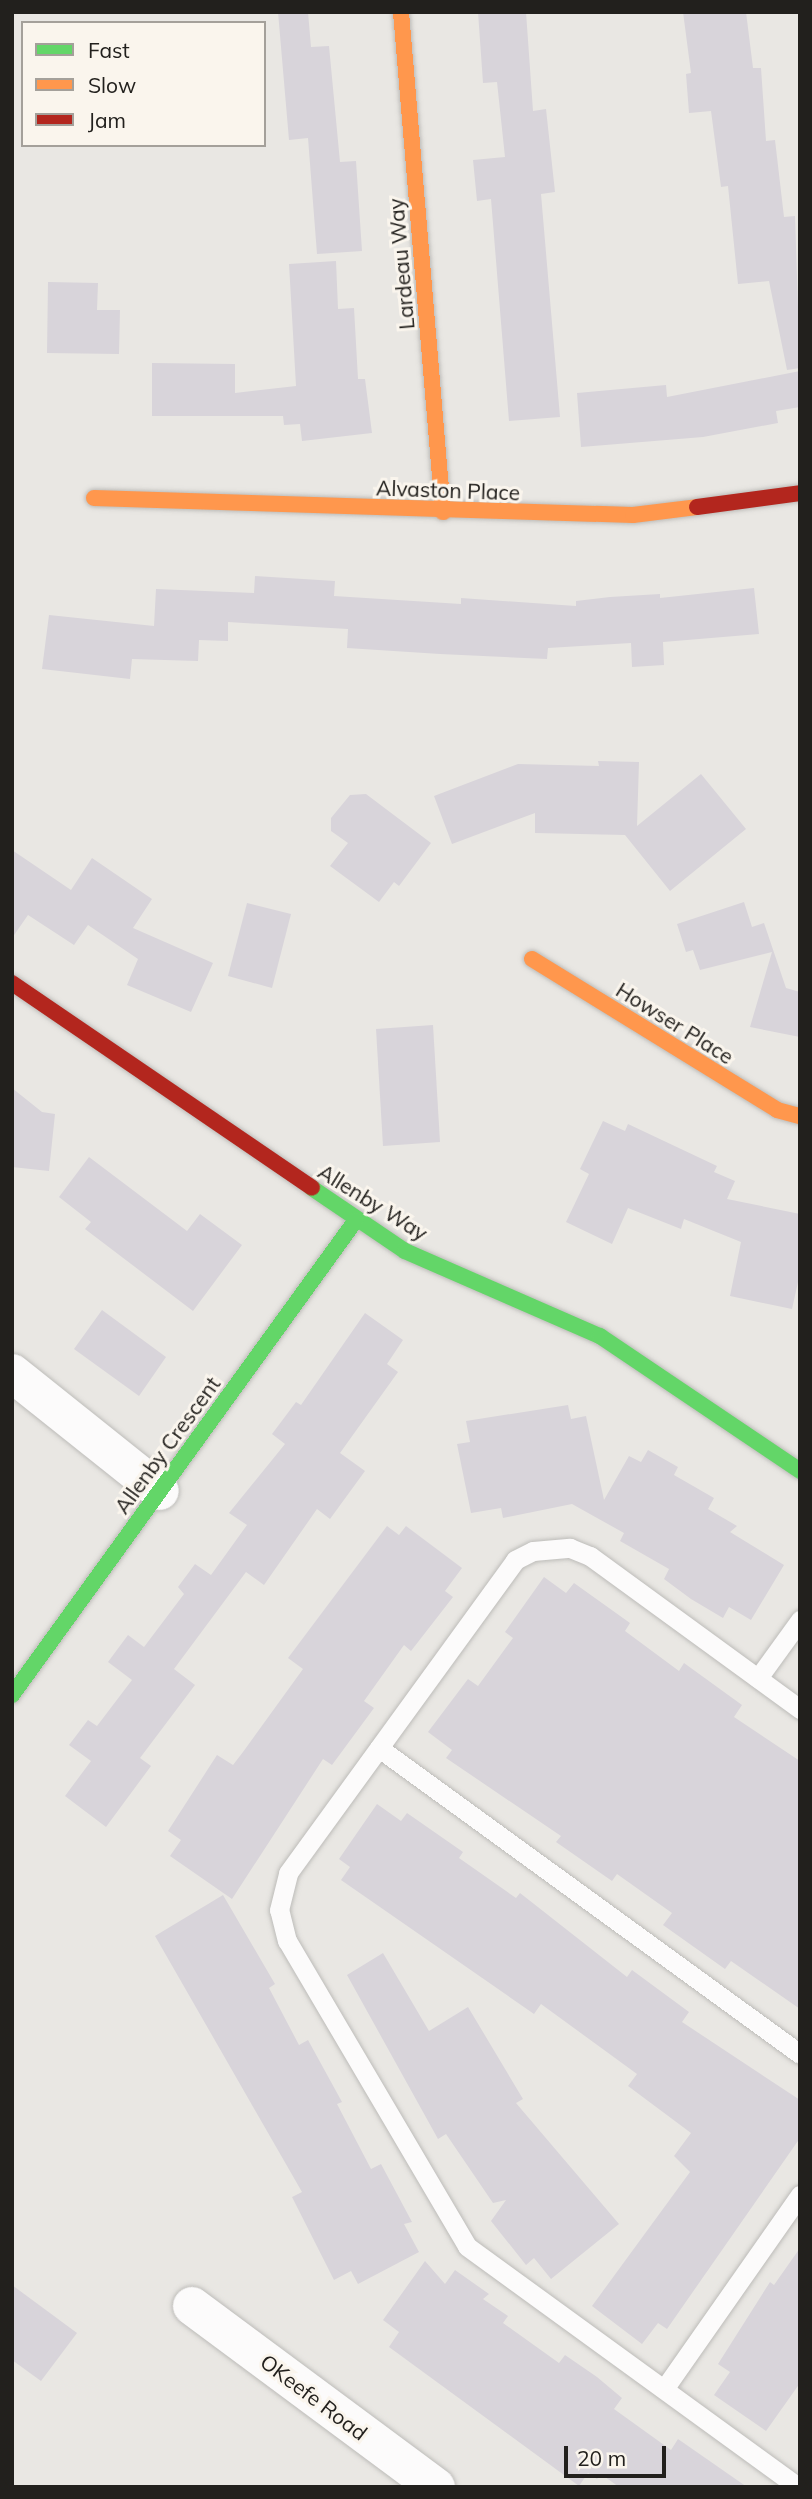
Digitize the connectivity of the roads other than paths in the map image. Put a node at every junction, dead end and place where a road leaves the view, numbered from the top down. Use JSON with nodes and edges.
{"nodes":[{"id":1,"x":401,"y":12,"type":"edge"},
{"id":2,"x":800,"y":492,"type":"edge"},
{"id":3,"x":94,"y":498,"type":"dead end"},
{"id":4,"x":443,"y":512,"type":"junction"},
{"id":5,"x":532,"y":959,"type":"dead end"},
{"id":6,"x":12,"y":983,"type":"edge"},
{"id":7,"x":800,"y":1116,"type":"edge"},
{"id":8,"x":356,"y":1220,"type":"junction"},
{"id":9,"x":12,"y":1373,"type":"edge"},
{"id":10,"x":800,"y":1471,"type":"edge"},
{"id":11,"x":160,"y":1491,"type":"junction"},
{"id":12,"x":800,"y":1620,"type":"edge"},
{"id":13,"x":758,"y":1678,"type":"junction"},
{"id":14,"x":12,"y":1695,"type":"edge"},
{"id":15,"x":800,"y":1709,"type":"edge"},
{"id":16,"x":379,"y":1748,"type":"junction"},
{"id":17,"x":800,"y":2053,"type":"edge"},
{"id":18,"x":800,"y":2195,"type":"edge"},
{"id":19,"x":192,"y":2306,"type":"dead end"},
{"id":20,"x":664,"y":2389,"type":"junction"},
{"id":21,"x":795,"y":2482,"type":"edge"},
{"id":22,"x":436,"y":2487,"type":"edge"}],
"edges":[{"from":1,"to":4,"type":"street","name":"Lardeau Way"},
{"from":2,"to":4,"type":"street","name":"Alvaston Place"},
{"from":3,"to":4,"type":"street","name":"Alvaston Place"},
{"from":5,"to":7,"type":"street","name":"Howser Place"},
{"from":6,"to":8,"type":"street","name":"Allenby Way"},
{"from":8,"to":10,"type":"street","name":"Allenby Way"},
{"from":8,"to":11,"type":"street","name":"Allenby Crescent"},
{"from":9,"to":11,"type":"street"},
{"from":11,"to":14,"type":"street","name":"Allenby Crescent"},
{"from":12,"to":13,"type":"lane"},
{"from":13,"to":15,"type":"lane"},
{"from":13,"to":16,"type":"lane"},
{"from":16,"to":17,"type":"lane"},
{"from":16,"to":20,"type":"lane"},
{"from":18,"to":20,"type":"lane"},
{"from":19,"to":22,"type":"street","name":"OKeefe Road"},
{"from":20,"to":21,"type":"lane"}]}
